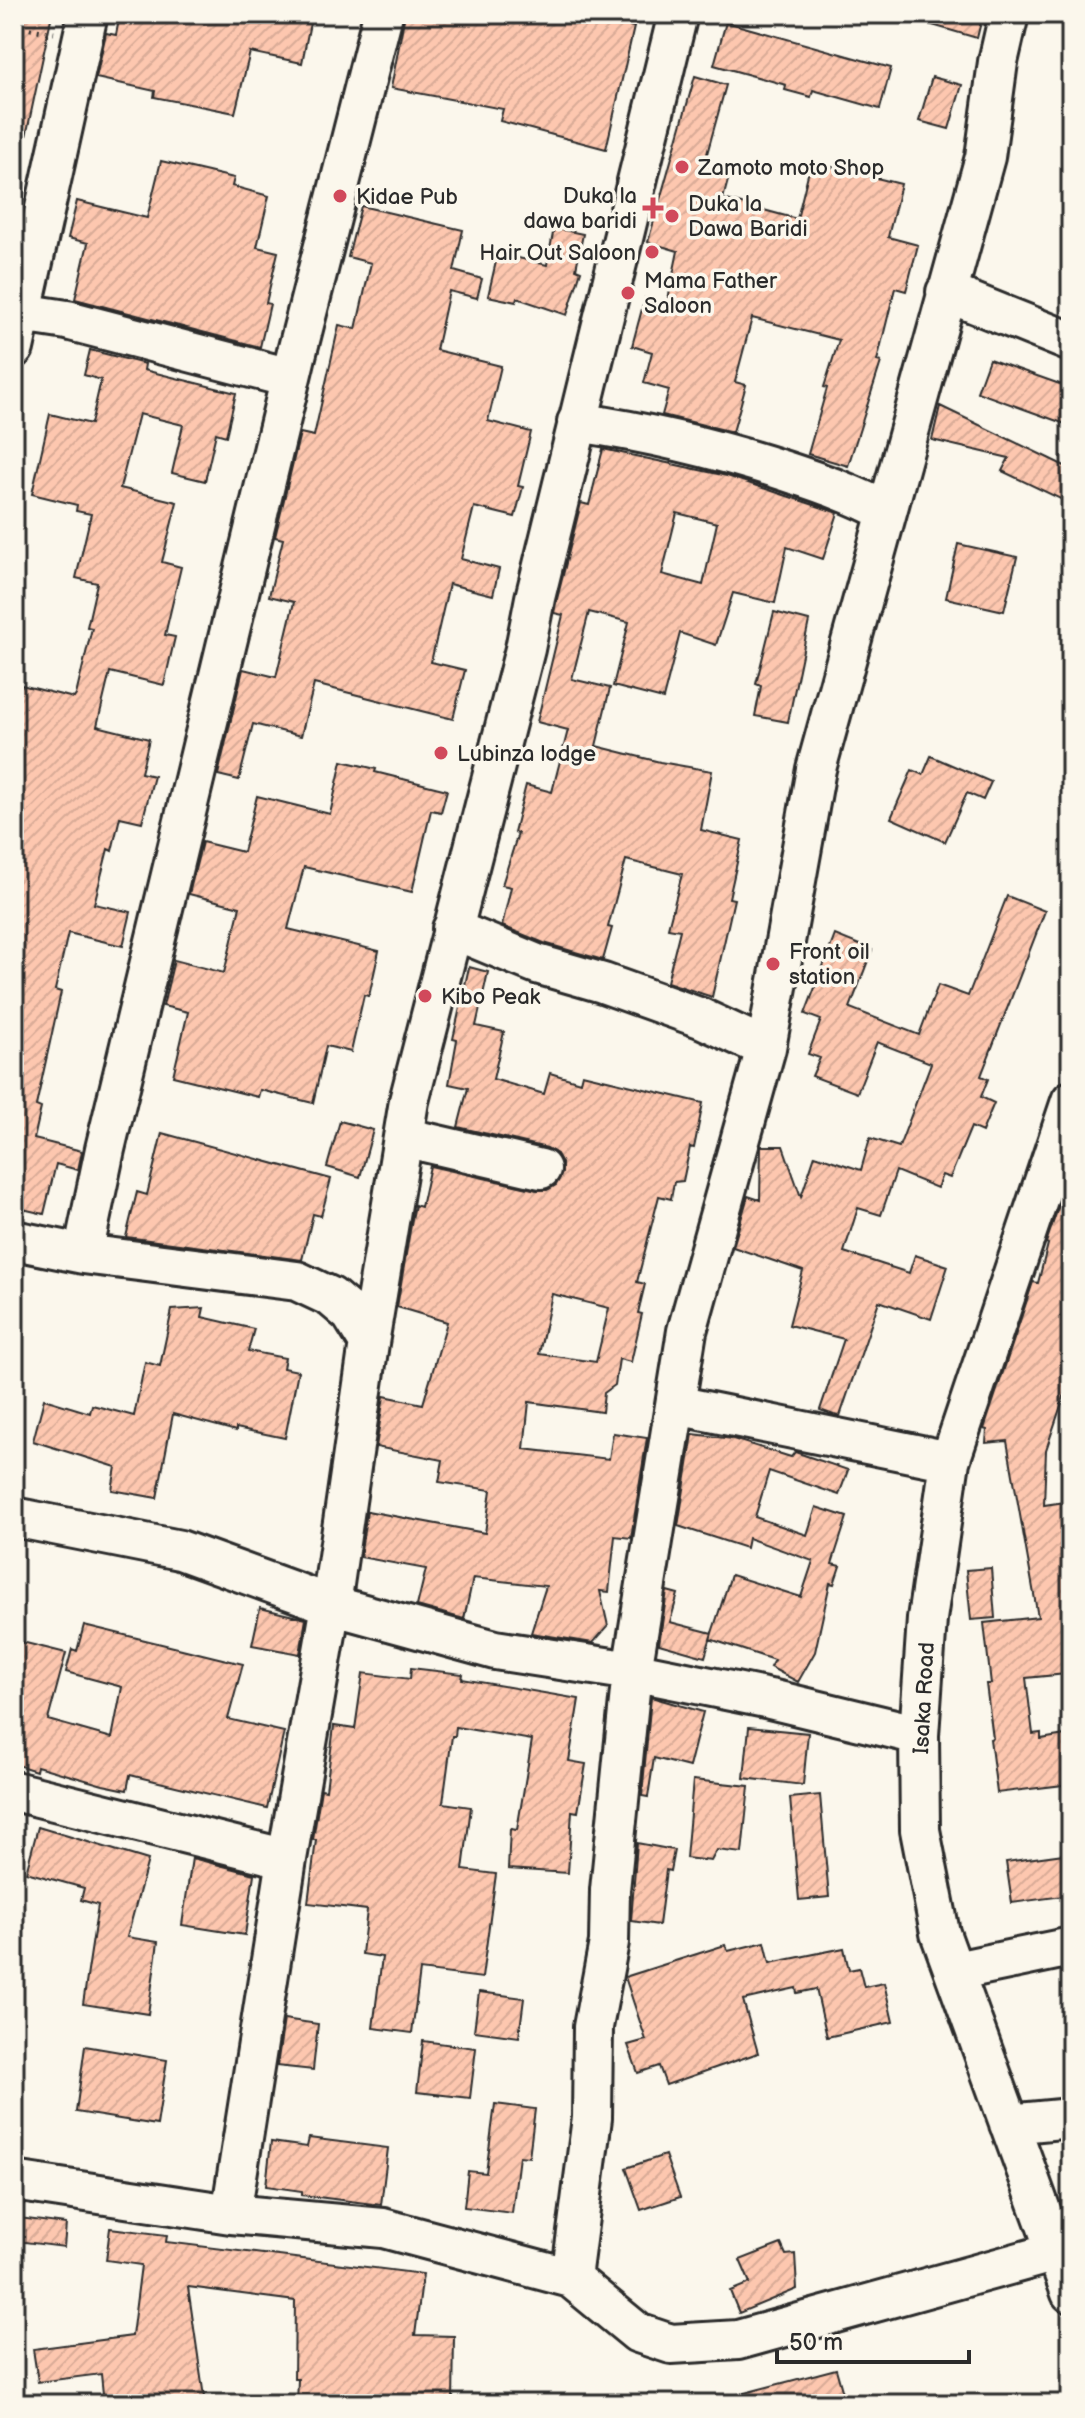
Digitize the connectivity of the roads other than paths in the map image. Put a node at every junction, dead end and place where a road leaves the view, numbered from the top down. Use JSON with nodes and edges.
{"nodes":[{"id":1,"x":383,"y":14,"type":"edge"},
{"id":2,"x":678,"y":14,"type":"edge"},
{"id":3,"x":1009,"y":14,"type":"edge"},
{"id":4,"x":85,"y":26,"type":"edge"},
{"id":5,"x":946,"y":292,"type":"junction"},
{"id":6,"x":18,"y":331,"type":"edge"},
{"id":7,"x":1071,"y":342,"type":"edge"},
{"id":8,"x":290,"y":378,"type":"junction"},
{"id":9,"x":577,"y":422,"type":"junction"},
{"id":10,"x":887,"y":512,"type":"junction"},
{"id":11,"x":452,"y":929,"type":"junction"},
{"id":12,"x":766,"y":1048,"type":"junction"},
{"id":13,"x":1071,"y":1101,"type":"edge"},
{"id":14,"x":403,"y":1137,"type":"junction"},
{"id":15,"x":541,"y":1169,"type":"dead end"},
{"id":16,"x":14,"y":1240,"type":"edge"},
{"id":17,"x":83,"y":1254,"type":"junction"},
{"id":18,"x":369,"y":1343,"type":"junction"},
{"id":19,"x":676,"y":1405,"type":"junction"},
{"id":20,"x":950,"y":1461,"type":"junction"},
{"id":21,"x":14,"y":1517,"type":"edge"},
{"id":22,"x":331,"y":1605,"type":"junction"},
{"id":23,"x":632,"y":1671,"type":"junction"},
{"id":24,"x":919,"y":1735,"type":"junction"},
{"id":25,"x":14,"y":1791,"type":"edge"},
{"id":26,"x":287,"y":1859,"type":"junction"},
{"id":27,"x":1071,"y":1947,"type":"edge"},
{"id":28,"x":955,"y":1971,"type":"junction"},
{"id":29,"x":1071,"y":2118,"type":"edge"},
{"id":30,"x":1009,"y":2124,"type":"junction"},
{"id":31,"x":14,"y":2181,"type":"edge"},
{"id":32,"x":231,"y":2214,"type":"junction"},
{"id":33,"x":1056,"y":2252,"type":"junction"},
{"id":34,"x":571,"y":2278,"type":"junction"},
{"id":35,"x":1071,"y":2293,"type":"edge"}],
"edges":[{"from":1,"to":8,"type":"street"},
{"from":2,"to":9,"type":"street"},
{"from":3,"to":5,"type":"street"},
{"from":4,"to":6,"type":"street"},
{"from":5,"to":7,"type":"street"},
{"from":5,"to":10,"type":"street"},
{"from":6,"to":8,"type":"street"},
{"from":8,"to":17,"type":"street"},
{"from":9,"to":10,"type":"street"},
{"from":9,"to":11,"type":"street"},
{"from":10,"to":12,"type":"street"},
{"from":11,"to":12,"type":"street"},
{"from":11,"to":14,"type":"street"},
{"from":12,"to":19,"type":"street"},
{"from":13,"to":20,"type":"street","name":"Isaka Road"},
{"from":14,"to":15,"type":"street"},
{"from":14,"to":18,"type":"street"},
{"from":16,"to":17,"type":"street"},
{"from":17,"to":18,"type":"street"},
{"from":18,"to":22,"type":"street"},
{"from":19,"to":20,"type":"street"},
{"from":19,"to":23,"type":"street"},
{"from":20,"to":24,"type":"street","name":"Isaka Road"},
{"from":21,"to":22,"type":"street"},
{"from":22,"to":23,"type":"street"},
{"from":22,"to":26,"type":"street"},
{"from":23,"to":24,"type":"street"},
{"from":23,"to":34,"type":"street"},
{"from":24,"to":28,"type":"street","name":"Isaka Road"},
{"from":25,"to":26,"type":"street"},
{"from":26,"to":32,"type":"street"},
{"from":27,"to":28,"type":"street"},
{"from":28,"to":30,"type":"street","name":"Isaka Road"},
{"from":29,"to":30,"type":"street"},
{"from":30,"to":33,"type":"street","name":"Isaka Road"},
{"from":31,"to":32,"type":"street"},
{"from":32,"to":34,"type":"street"},
{"from":33,"to":34,"type":"street"},
{"from":33,"to":35,"type":"street","name":"Isaka Road"}]}
